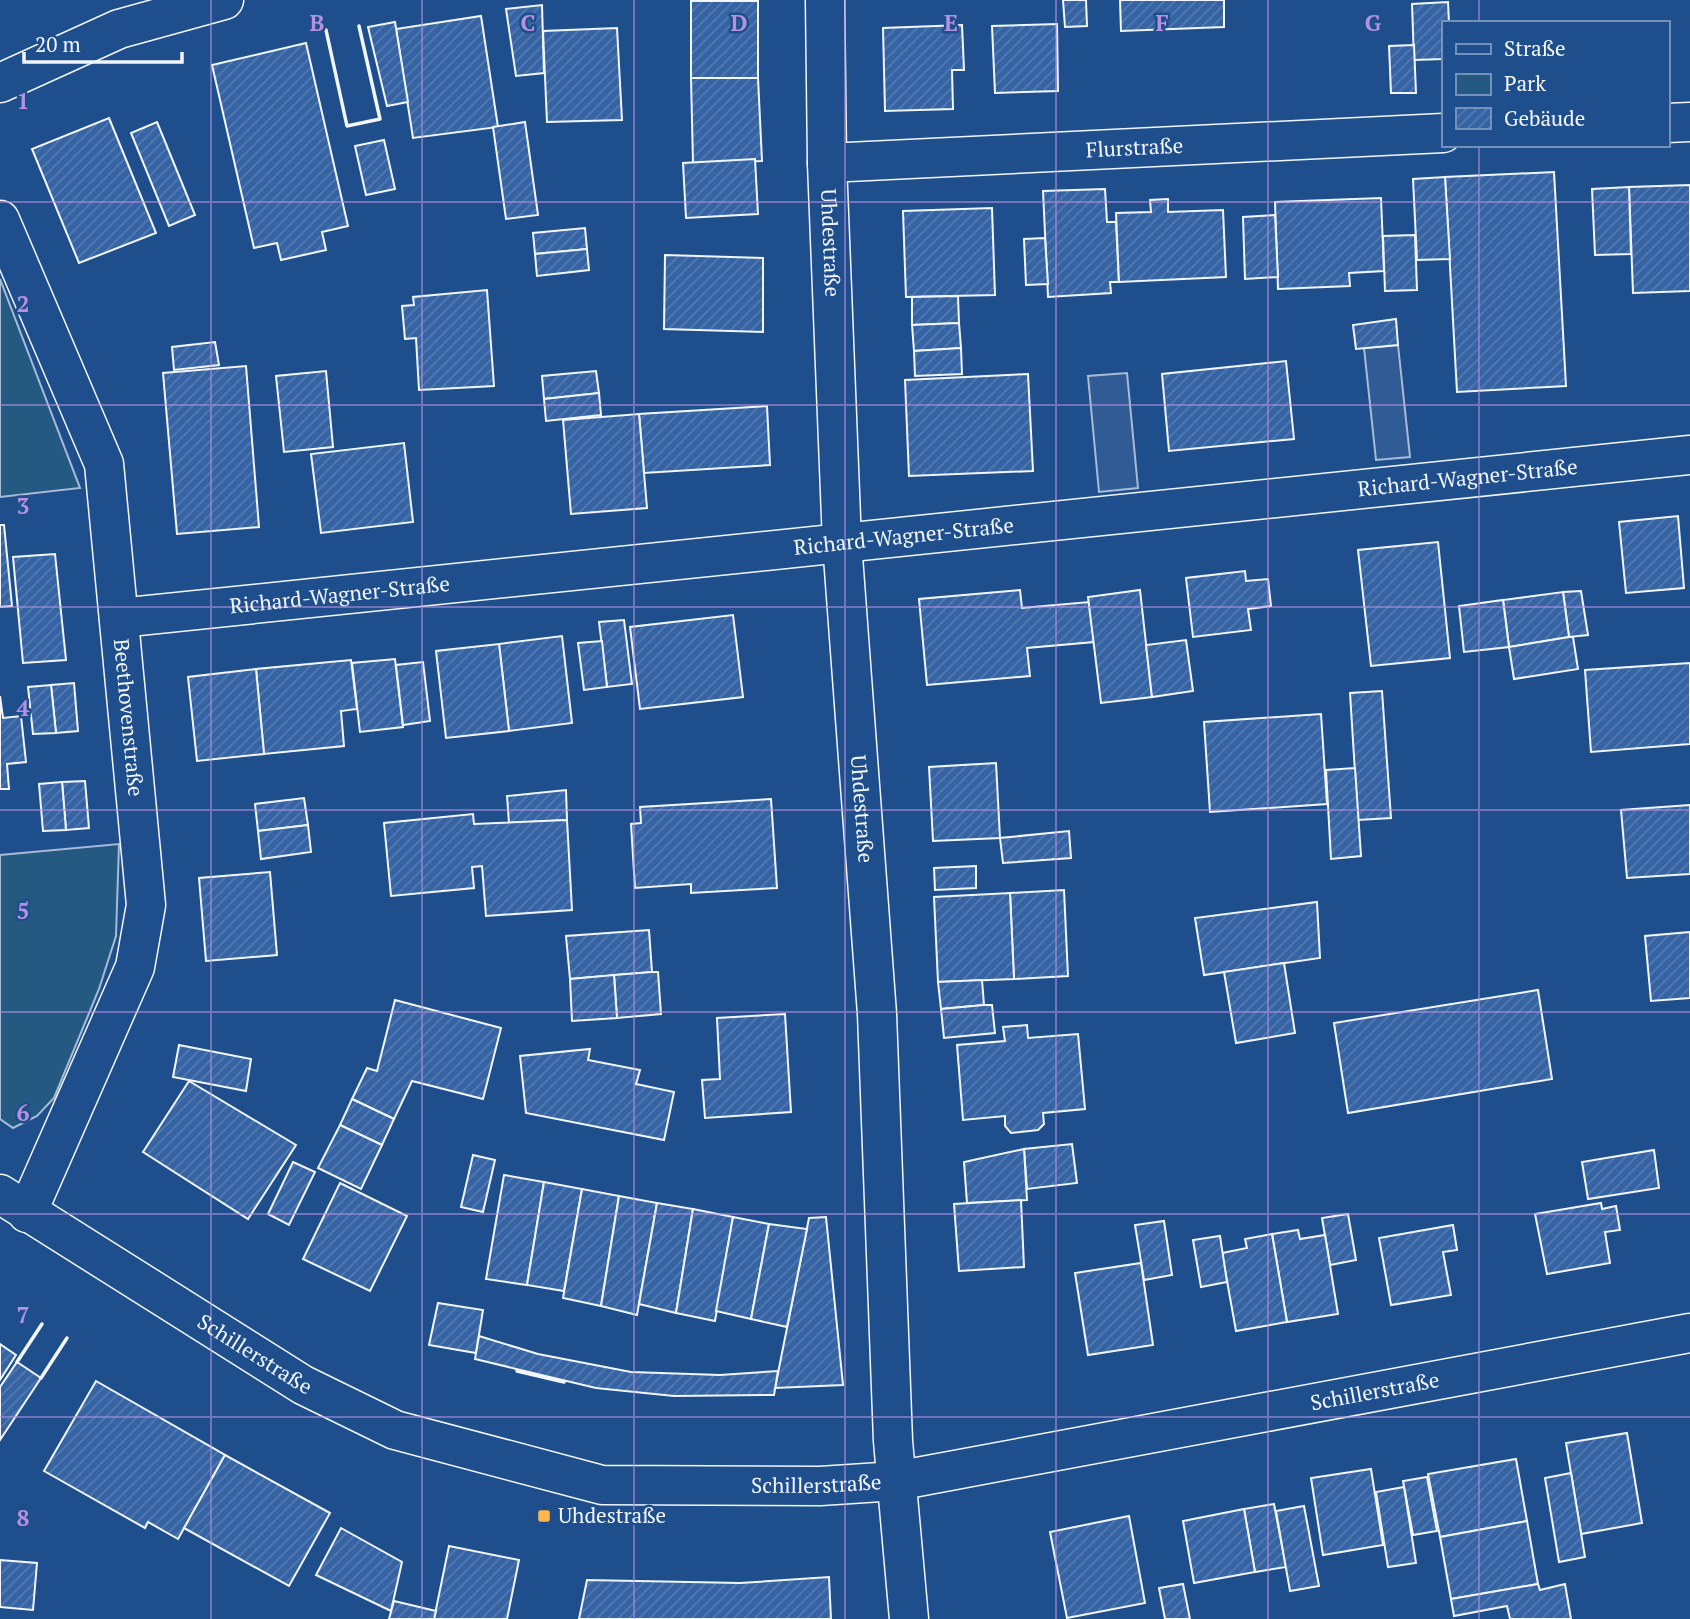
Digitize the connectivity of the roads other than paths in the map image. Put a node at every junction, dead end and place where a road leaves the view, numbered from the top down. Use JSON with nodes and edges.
{"nodes":[{"id":1,"x":224,"y":0,"type":"edge"},
{"id":2,"x":825,"y":0,"type":"edge"},
{"id":3,"x":0,"y":83,"type":"edge"},
{"id":4,"x":1690,"y":122,"type":"edge"},
{"id":5,"x":1669,"y":123,"type":"edge"},
{"id":6,"x":1442,"y":134,"type":"edge"},
{"id":7,"x":827,"y":163,"type":"junction"},
{"id":8,"x":0,"y":220,"type":"edge"},
{"id":9,"x":1690,"y":454,"type":"edge"},
{"id":10,"x":842,"y":543,"type":"junction"},
{"id":11,"x":119,"y":618,"type":"junction"},
{"id":12,"x":14,"y":1204,"type":"edge"},
{"id":13,"x":1690,"y":1333,"type":"edge"},
{"id":14,"x":896,"y":1481,"type":"junction"},
{"id":15,"x":909,"y":1619,"type":"edge"}],
"edges":[{"from":1,"to":3,"type":"street"},
{"from":2,"to":7,"type":"street","name":"Uhdestraße"},
{"from":4,"to":5,"type":"street"},
{"from":6,"to":7,"type":"street","name":"Flurstraße"},
{"from":7,"to":10,"type":"street","name":"Uhdestraße"},
{"from":8,"to":11,"type":"street","name":"Beethovenstraße"},
{"from":9,"to":10,"type":"street","name":"Richard-Wagner-Straße"},
{"from":10,"to":11,"type":"street","name":"Richard-Wagner-Straße"},
{"from":10,"to":14,"type":"street","name":"Uhdestraße"},
{"from":11,"to":12,"type":"street","name":"Beethovenstraße"},
{"from":12,"to":14,"type":"street","name":"Schillerstraße"},
{"from":13,"to":14,"type":"street","name":"Schillerstraße"},
{"from":14,"to":15,"type":"street","name":"Uhdestraße"}]}
